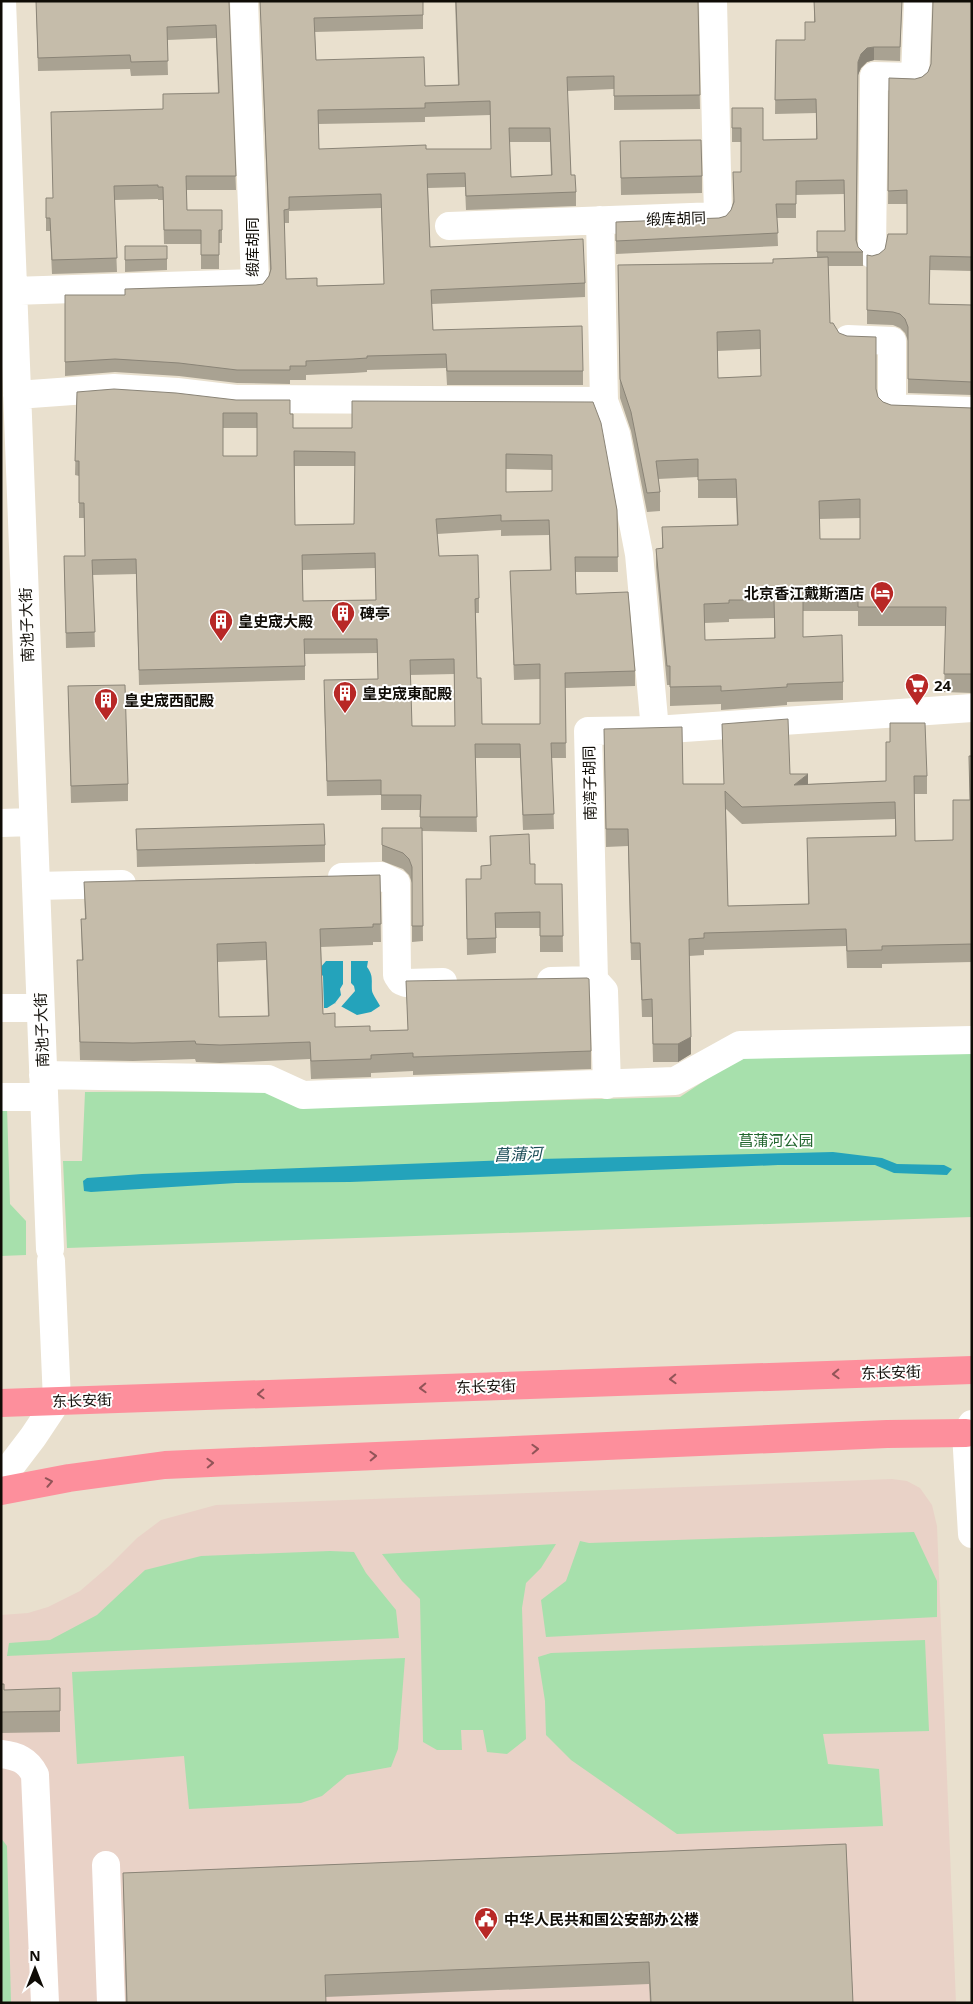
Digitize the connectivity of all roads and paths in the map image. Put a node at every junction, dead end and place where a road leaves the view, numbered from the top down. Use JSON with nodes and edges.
{"nodes":[{"id":1,"x":244,"y":1,"type":"edge"},
{"id":2,"x":713,"y":1,"type":"edge"},
{"id":3,"x":918,"y":1,"type":"edge"},
{"id":4,"x":2,"y":5,"type":"edge"},
{"id":5,"x":600,"y":220,"type":"junction"},
{"id":6,"x":449,"y":226,"type":"dead end"},
{"id":7,"x":872,"y":254,"type":"edge"},
{"id":8,"x":13,"y":291,"type":"junction"},
{"id":9,"x":848,"y":339,"type":"edge"},
{"id":10,"x":17,"y":396,"type":"junction"},
{"id":11,"x":604,"y":402,"type":"junction"},
{"id":12,"x":972,"y":411,"type":"edge"},
{"id":13,"x":972,"y":708,"type":"edge"},
{"id":14,"x":655,"y":730,"type":"junction"},
{"id":15,"x":33,"y":822,"type":"junction"},
{"id":16,"x":1,"y":823,"type":"edge"},
{"id":17,"x":322,"y":878,"type":"edge"},
{"id":18,"x":142,"y":883,"type":"edge"},
{"id":19,"x":36,"y":886,"type":"junction"},
{"id":20,"x":594,"y":980,"type":"junction"},
{"id":21,"x":525,"y":981,"type":"edge"},
{"id":22,"x":465,"y":982,"type":"edge"},
{"id":23,"x":1,"y":1008,"type":"edge"},
{"id":24,"x":40,"y":1008,"type":"junction"},
{"id":25,"x":972,"y":1040,"type":"edge"},
{"id":26,"x":607,"y":1085,"type":"junction"},
{"id":27,"x":43,"y":1086,"type":"junction"},
{"id":28,"x":1,"y":1097,"type":"edge"},
{"id":29,"x":972,"y":1370,"type":"edge"},
{"id":30,"x":57,"y":1401,"type":"junction"},
{"id":31,"x":1,"y":1404,"type":"edge"},
{"id":32,"x":969,"y":1428,"type":"edge"},
{"id":33,"x":1,"y":1479,"type":"edge"},
{"id":34,"x":1,"y":1491,"type":"edge"},
{"id":35,"x":972,"y":1534,"type":"edge"},
{"id":36,"x":1,"y":1754,"type":"edge"},
{"id":37,"x":106,"y":1865,"type":"dead end"},
{"id":38,"x":45,"y":2003,"type":"edge"},
{"id":39,"x":111,"y":2003,"type":"edge"}],
"edges":[{"from":1,"to":8,"type":"street","name":"缎库胡同"},
{"from":2,"to":5,"type":"street","name":"缎库胡同"},
{"from":3,"to":7,"type":"street"},
{"from":4,"to":8,"type":"street","name":"南池子大街"},
{"from":5,"to":6,"type":"street","name":"缎库胡同"},
{"from":5,"to":11,"type":"street"},
{"from":8,"to":10,"type":"street","name":"南池子大街"},
{"from":9,"to":12,"type":"street"},
{"from":10,"to":11,"type":"street"},
{"from":10,"to":15,"type":"street","name":"南池子大街"},
{"from":11,"to":14,"type":"street"},
{"from":13,"to":14,"type":"street","name":"南湾子胡同"},
{"from":14,"to":20,"type":"street","name":"南湾子胡同"},
{"from":15,"to":16,"type":"street"},
{"from":15,"to":19,"type":"street","name":"南池子大街"},
{"from":17,"to":22,"type":"street"},
{"from":18,"to":19,"type":"street"},
{"from":19,"to":24,"type":"street","name":"南池子大街"},
{"from":20,"to":21,"type":"street"},
{"from":20,"to":26,"type":"street"},
{"from":23,"to":24,"type":"street"},
{"from":24,"to":27,"type":"street","name":"南池子大街"},
{"from":25,"to":26,"type":"street"},
{"from":26,"to":27,"type":"street"},
{"from":27,"to":28,"type":"street"},
{"from":27,"to":30,"type":"street","name":"南池子大街"},
{"from":29,"to":30,"type":"highway","name":"东长安街","one_way":true},
{"from":30,"to":31,"type":"highway","name":"东长安街"},
{"from":30,"to":33,"type":"street"},
{"from":34,"to":32,"type":"highway","one_way":true},
{"from":32,"to":35,"type":"street"},
{"from":36,"to":38,"type":"street"},
{"from":37,"to":39,"type":"street"}]}
